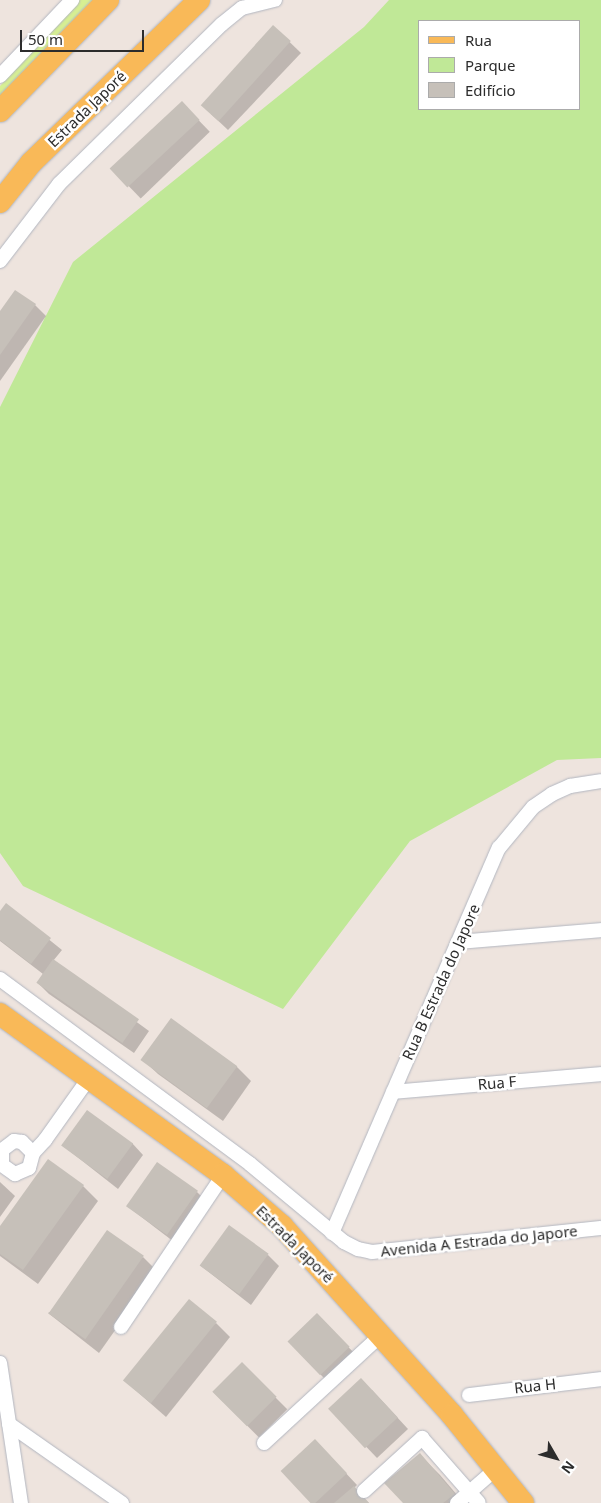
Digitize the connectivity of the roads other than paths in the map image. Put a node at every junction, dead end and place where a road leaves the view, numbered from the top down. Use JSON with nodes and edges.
{"nodes":[{"id":1,"x":72,"y":0,"type":"edge"},
{"id":2,"x":108,"y":0,"type":"edge"},
{"id":3,"x":199,"y":0,"type":"edge"},
{"id":4,"x":275,"y":0,"type":"edge"},
{"id":5,"x":1,"y":74,"type":"edge"},
{"id":6,"x":0,"y":111,"type":"edge"},
{"id":7,"x":0,"y":202,"type":"edge"},
{"id":8,"x":0,"y":261,"type":"edge"},
{"id":9,"x":601,"y":782,"type":"edge"},
{"id":10,"x":601,"y":930,"type":"edge"},
{"id":11,"x":459,"y":942,"type":"junction"},
{"id":12,"x":0,"y":979,"type":"edge"},
{"id":13,"x":0,"y":1014,"type":"edge"},
{"id":14,"x":601,"y":1074,"type":"edge"},
{"id":15,"x":89,"y":1078,"type":"junction"},
{"id":16,"x":393,"y":1092,"type":"junction"},
{"id":17,"x":33,"y":1153,"type":"dead end"},
{"id":18,"x":223,"y":1175,"type":"junction"},
{"id":19,"x":601,"y":1228,"type":"edge"},
{"id":20,"x":332,"y":1233,"type":"junction"},
{"id":21,"x":121,"y":1327,"type":"dead end"},
{"id":22,"x":380,"y":1336,"type":"junction"},
{"id":23,"x":0,"y":1363,"type":"edge"},
{"id":24,"x":601,"y":1379,"type":"edge"},
{"id":25,"x":470,"y":1395,"type":"dead end"},
{"id":26,"x":9,"y":1424,"type":"junction"},
{"id":27,"x":264,"y":1443,"type":"dead end"},
{"id":28,"x":496,"y":1469,"type":"junction"},
{"id":29,"x":364,"y":1491,"type":"dead end"},
{"id":30,"x":470,"y":1492,"type":"junction"},
{"id":31,"x":21,"y":1503,"type":"edge"},
{"id":32,"x":122,"y":1503,"type":"edge"},
{"id":33,"x":457,"y":1503,"type":"edge"},
{"id":34,"x":480,"y":1503,"type":"edge"},
{"id":35,"x":524,"y":1503,"type":"edge"}],
"edges":[{"from":1,"to":5,"type":"street"},
{"from":2,"to":6,"type":"main road"},
{"from":3,"to":7,"type":"main road","name":"Estrada Japoré"},
{"from":4,"to":8,"type":"street"},
{"from":9,"to":11,"type":"street","name":"Rua B Estrada do Japore"},
{"from":10,"to":11,"type":"street"},
{"from":11,"to":16,"type":"street","name":"Rua B Estrada do Japore"},
{"from":12,"to":20,"type":"street","name":"Avenida A Estrada do Japore"},
{"from":13,"to":15,"type":"main road","name":"Estrada Japoré"},
{"from":14,"to":16,"type":"street","name":"Rua F"},
{"from":15,"to":17,"type":"street"},
{"from":15,"to":18,"type":"main road","name":"Estrada Japoré"},
{"from":16,"to":20,"type":"street","name":"Rua B Estrada do Japore"},
{"from":18,"to":21,"type":"street"},
{"from":18,"to":22,"type":"main road","name":"Estrada Japoré"},
{"from":19,"to":20,"type":"street","name":"Avenida A Estrada do Japore"},
{"from":22,"to":27,"type":"street"},
{"from":22,"to":28,"type":"main road","name":"Estrada Japoré"},
{"from":23,"to":26,"type":"street"},
{"from":24,"to":25,"type":"street","name":"Rua H"},
{"from":26,"to":31,"type":"street"},
{"from":26,"to":32,"type":"street"},
{"from":28,"to":30,"type":"street"},
{"from":28,"to":35,"type":"main road","name":"Estrada Japoré"},
{"from":29,"to":30,"type":"street"},
{"from":30,"to":33,"type":"street"},
{"from":30,"to":34,"type":"street"}]}
